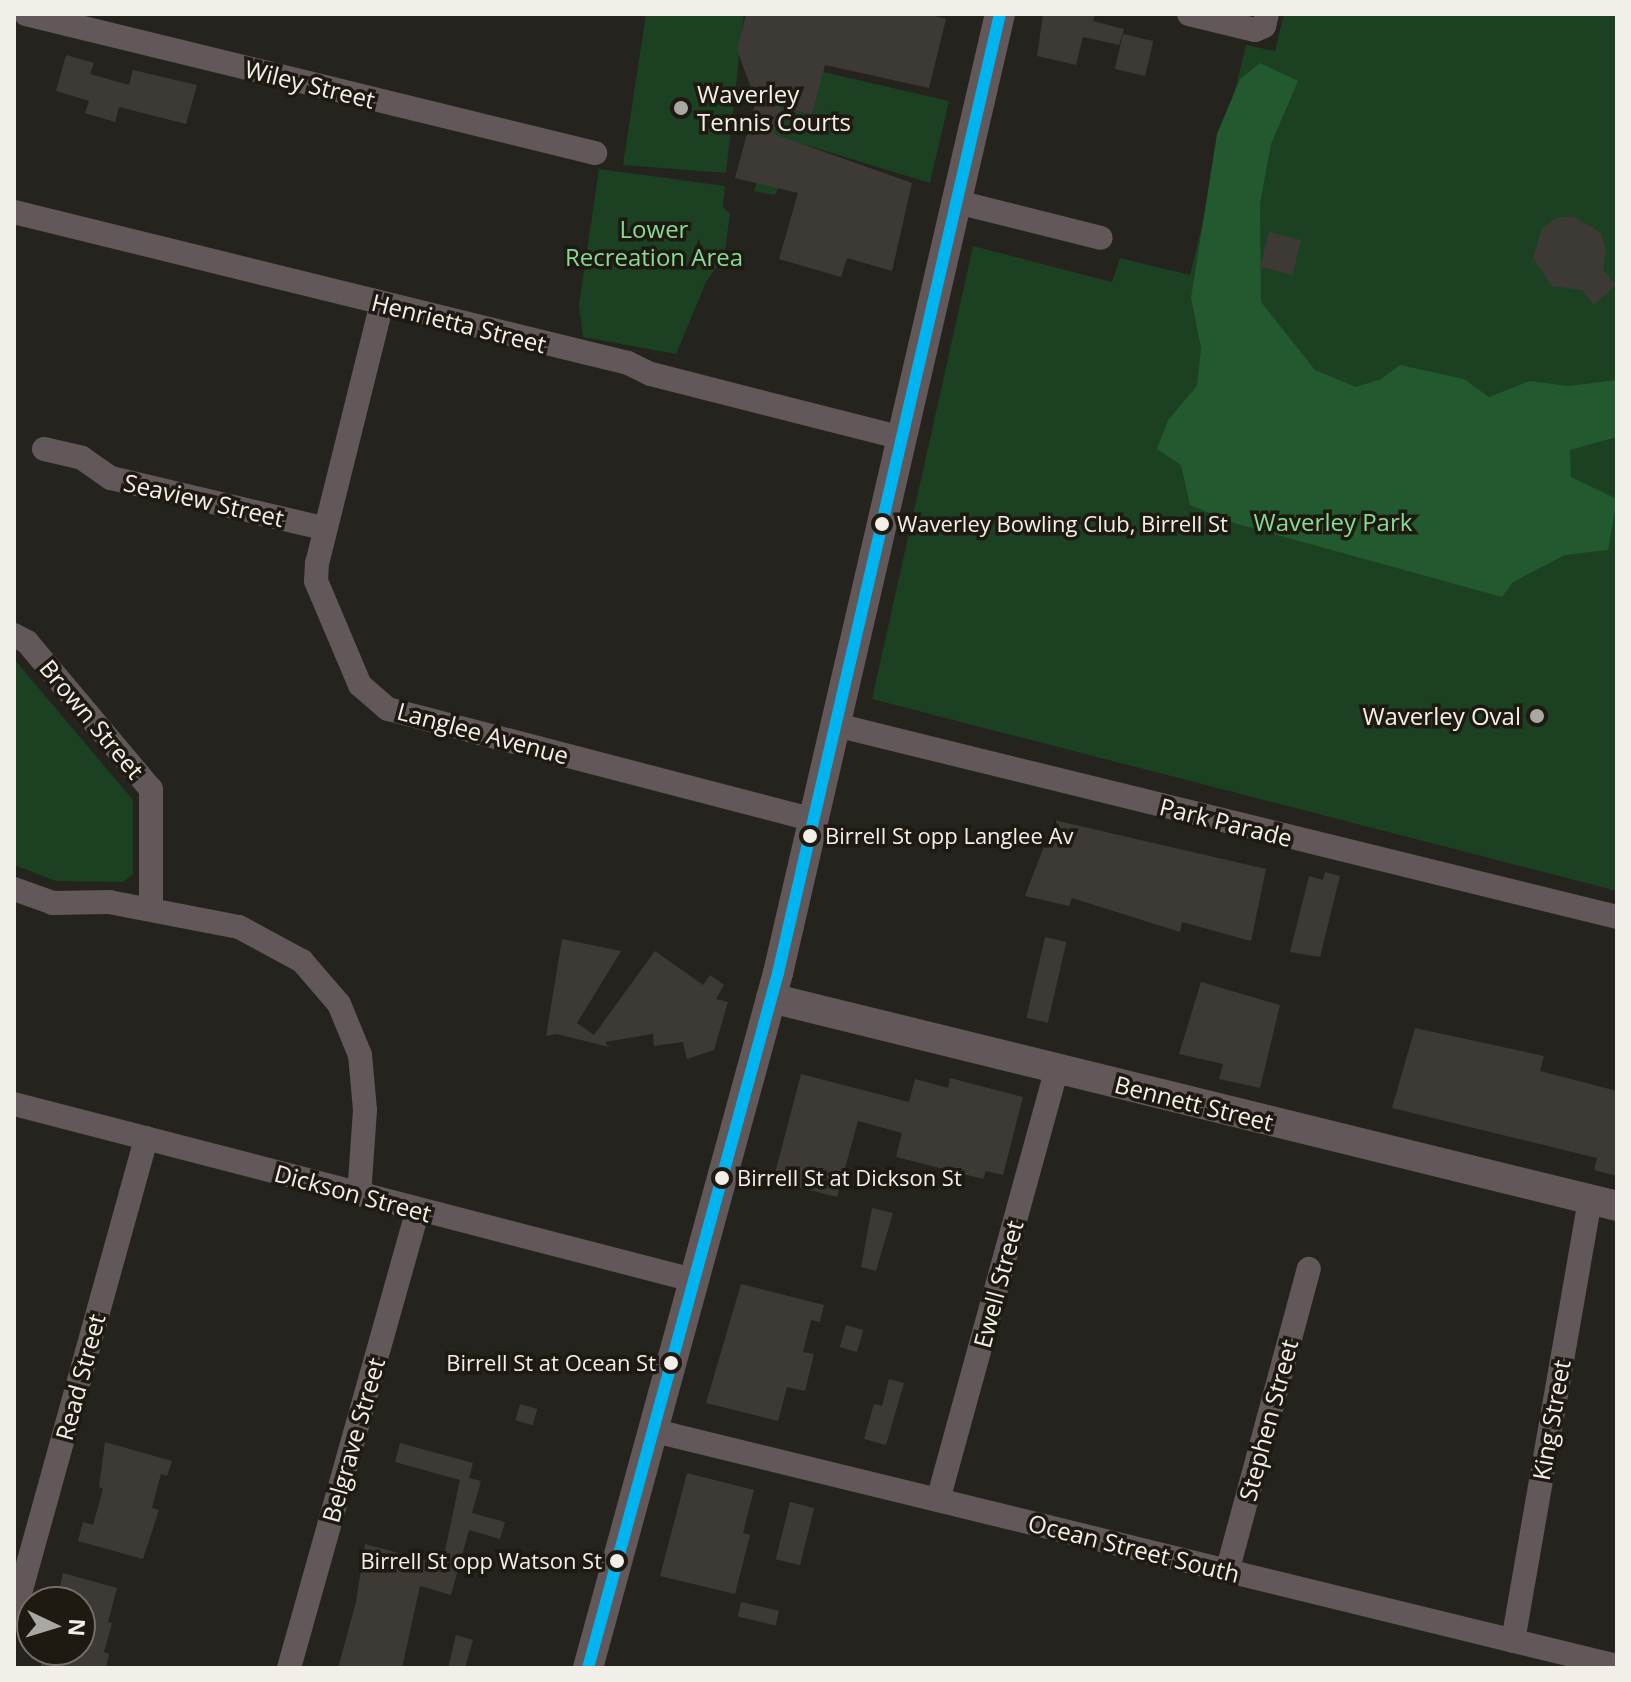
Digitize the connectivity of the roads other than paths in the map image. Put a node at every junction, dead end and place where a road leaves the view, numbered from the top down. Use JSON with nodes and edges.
{"nodes":[{"id":1,"x":26,"y":14,"type":"edge"},
{"id":2,"x":1000,"y":14,"type":"edge"},
{"id":3,"x":1189,"y":14,"type":"edge"},
{"id":4,"x":1264,"y":22,"type":"edge"},
{"id":5,"x":595,"y":153,"type":"dead end"},
{"id":6,"x":957,"y":202,"type":"junction"},
{"id":7,"x":14,"y":212,"type":"edge"},
{"id":8,"x":1101,"y":238,"type":"dead end"},
{"id":9,"x":382,"y":303,"type":"junction"},
{"id":10,"x":902,"y":438,"type":"junction"},
{"id":11,"x":44,"y":449,"type":"dead end"},
{"id":12,"x":323,"y":528,"type":"junction"},
{"id":13,"x":14,"y":635,"type":"edge"},
{"id":14,"x":836,"y":725,"type":"junction"},
{"id":15,"x":813,"y":820,"type":"junction"},
{"id":16,"x":14,"y":889,"type":"edge"},
{"id":17,"x":151,"y":908,"type":"junction"},
{"id":18,"x":1617,"y":917,"type":"edge"},
{"id":19,"x":771,"y":998,"type":"junction"},
{"id":20,"x":1057,"y":1069,"type":"junction"},
{"id":21,"x":14,"y":1104,"type":"edge"},
{"id":22,"x":146,"y":1138,"type":"junction"},
{"id":23,"x":359,"y":1195,"type":"junction"},
{"id":24,"x":1604,"y":1202,"type":"edge"},
{"id":25,"x":417,"y":1212,"type":"junction"},
{"id":26,"x":1309,"y":1269,"type":"dead end"},
{"id":27,"x":693,"y":1280,"type":"junction"},
{"id":28,"x":651,"y":1430,"type":"junction"},
{"id":29,"x":938,"y":1500,"type":"junction"},
{"id":30,"x":1227,"y":1572,"type":"junction"},
{"id":31,"x":14,"y":1615,"type":"edge"},
{"id":32,"x":1513,"y":1641,"type":"junction"},
{"id":33,"x":1617,"y":1666,"type":"edge"},
{"id":34,"x":289,"y":1668,"type":"edge"},
{"id":35,"x":588,"y":1668,"type":"edge"}],
"edges":[{"from":1,"to":5,"type":"street","name":"Wiley Street"},
{"from":2,"to":6,"type":"main road"},
{"from":3,"to":4,"type":"street"},
{"from":6,"to":8,"type":"street"},
{"from":6,"to":10,"type":"main road"},
{"from":7,"to":9,"type":"street","name":"Henrietta Street"},
{"from":9,"to":10,"type":"street","name":"Henrietta Street"},
{"from":9,"to":12,"type":"street","name":"Langlee Avenue"},
{"from":10,"to":14,"type":"main road"},
{"from":11,"to":12,"type":"street","name":"Seaview Street"},
{"from":12,"to":15,"type":"street","name":"Langlee Avenue"},
{"from":13,"to":17,"type":"street","name":"Brown Street"},
{"from":14,"to":15,"type":"main road"},
{"from":14,"to":18,"type":"street","name":"Park Parade"},
{"from":15,"to":19,"type":"main road"},
{"from":16,"to":17,"type":"street"},
{"from":17,"to":23,"type":"street"},
{"from":19,"to":20,"type":"main road","name":"Bennett Street"},
{"from":19,"to":27,"type":"main road"},
{"from":20,"to":24,"type":"main road","name":"Bennett Street"},
{"from":20,"to":29,"type":"street","name":"Ewell Street"},
{"from":21,"to":22,"type":"street","name":"Dickson Street"},
{"from":22,"to":23,"type":"street","name":"Dickson Street"},
{"from":22,"to":31,"type":"street","name":"Read Street"},
{"from":23,"to":25,"type":"street","name":"Dickson Street"},
{"from":24,"to":32,"type":"street","name":"King Street"},
{"from":25,"to":27,"type":"street","name":"Dickson Street"},
{"from":25,"to":34,"type":"street","name":"Belgrave Street"},
{"from":26,"to":30,"type":"street","name":"Stephen Street"},
{"from":27,"to":28,"type":"main road"},
{"from":28,"to":29,"type":"street","name":"Ocean Street South"},
{"from":28,"to":35,"type":"main road"},
{"from":29,"to":30,"type":"street","name":"Ocean Street South"},
{"from":30,"to":32,"type":"street","name":"Ocean Street South"},
{"from":32,"to":33,"type":"street","name":"Ocean Street South"}]}
